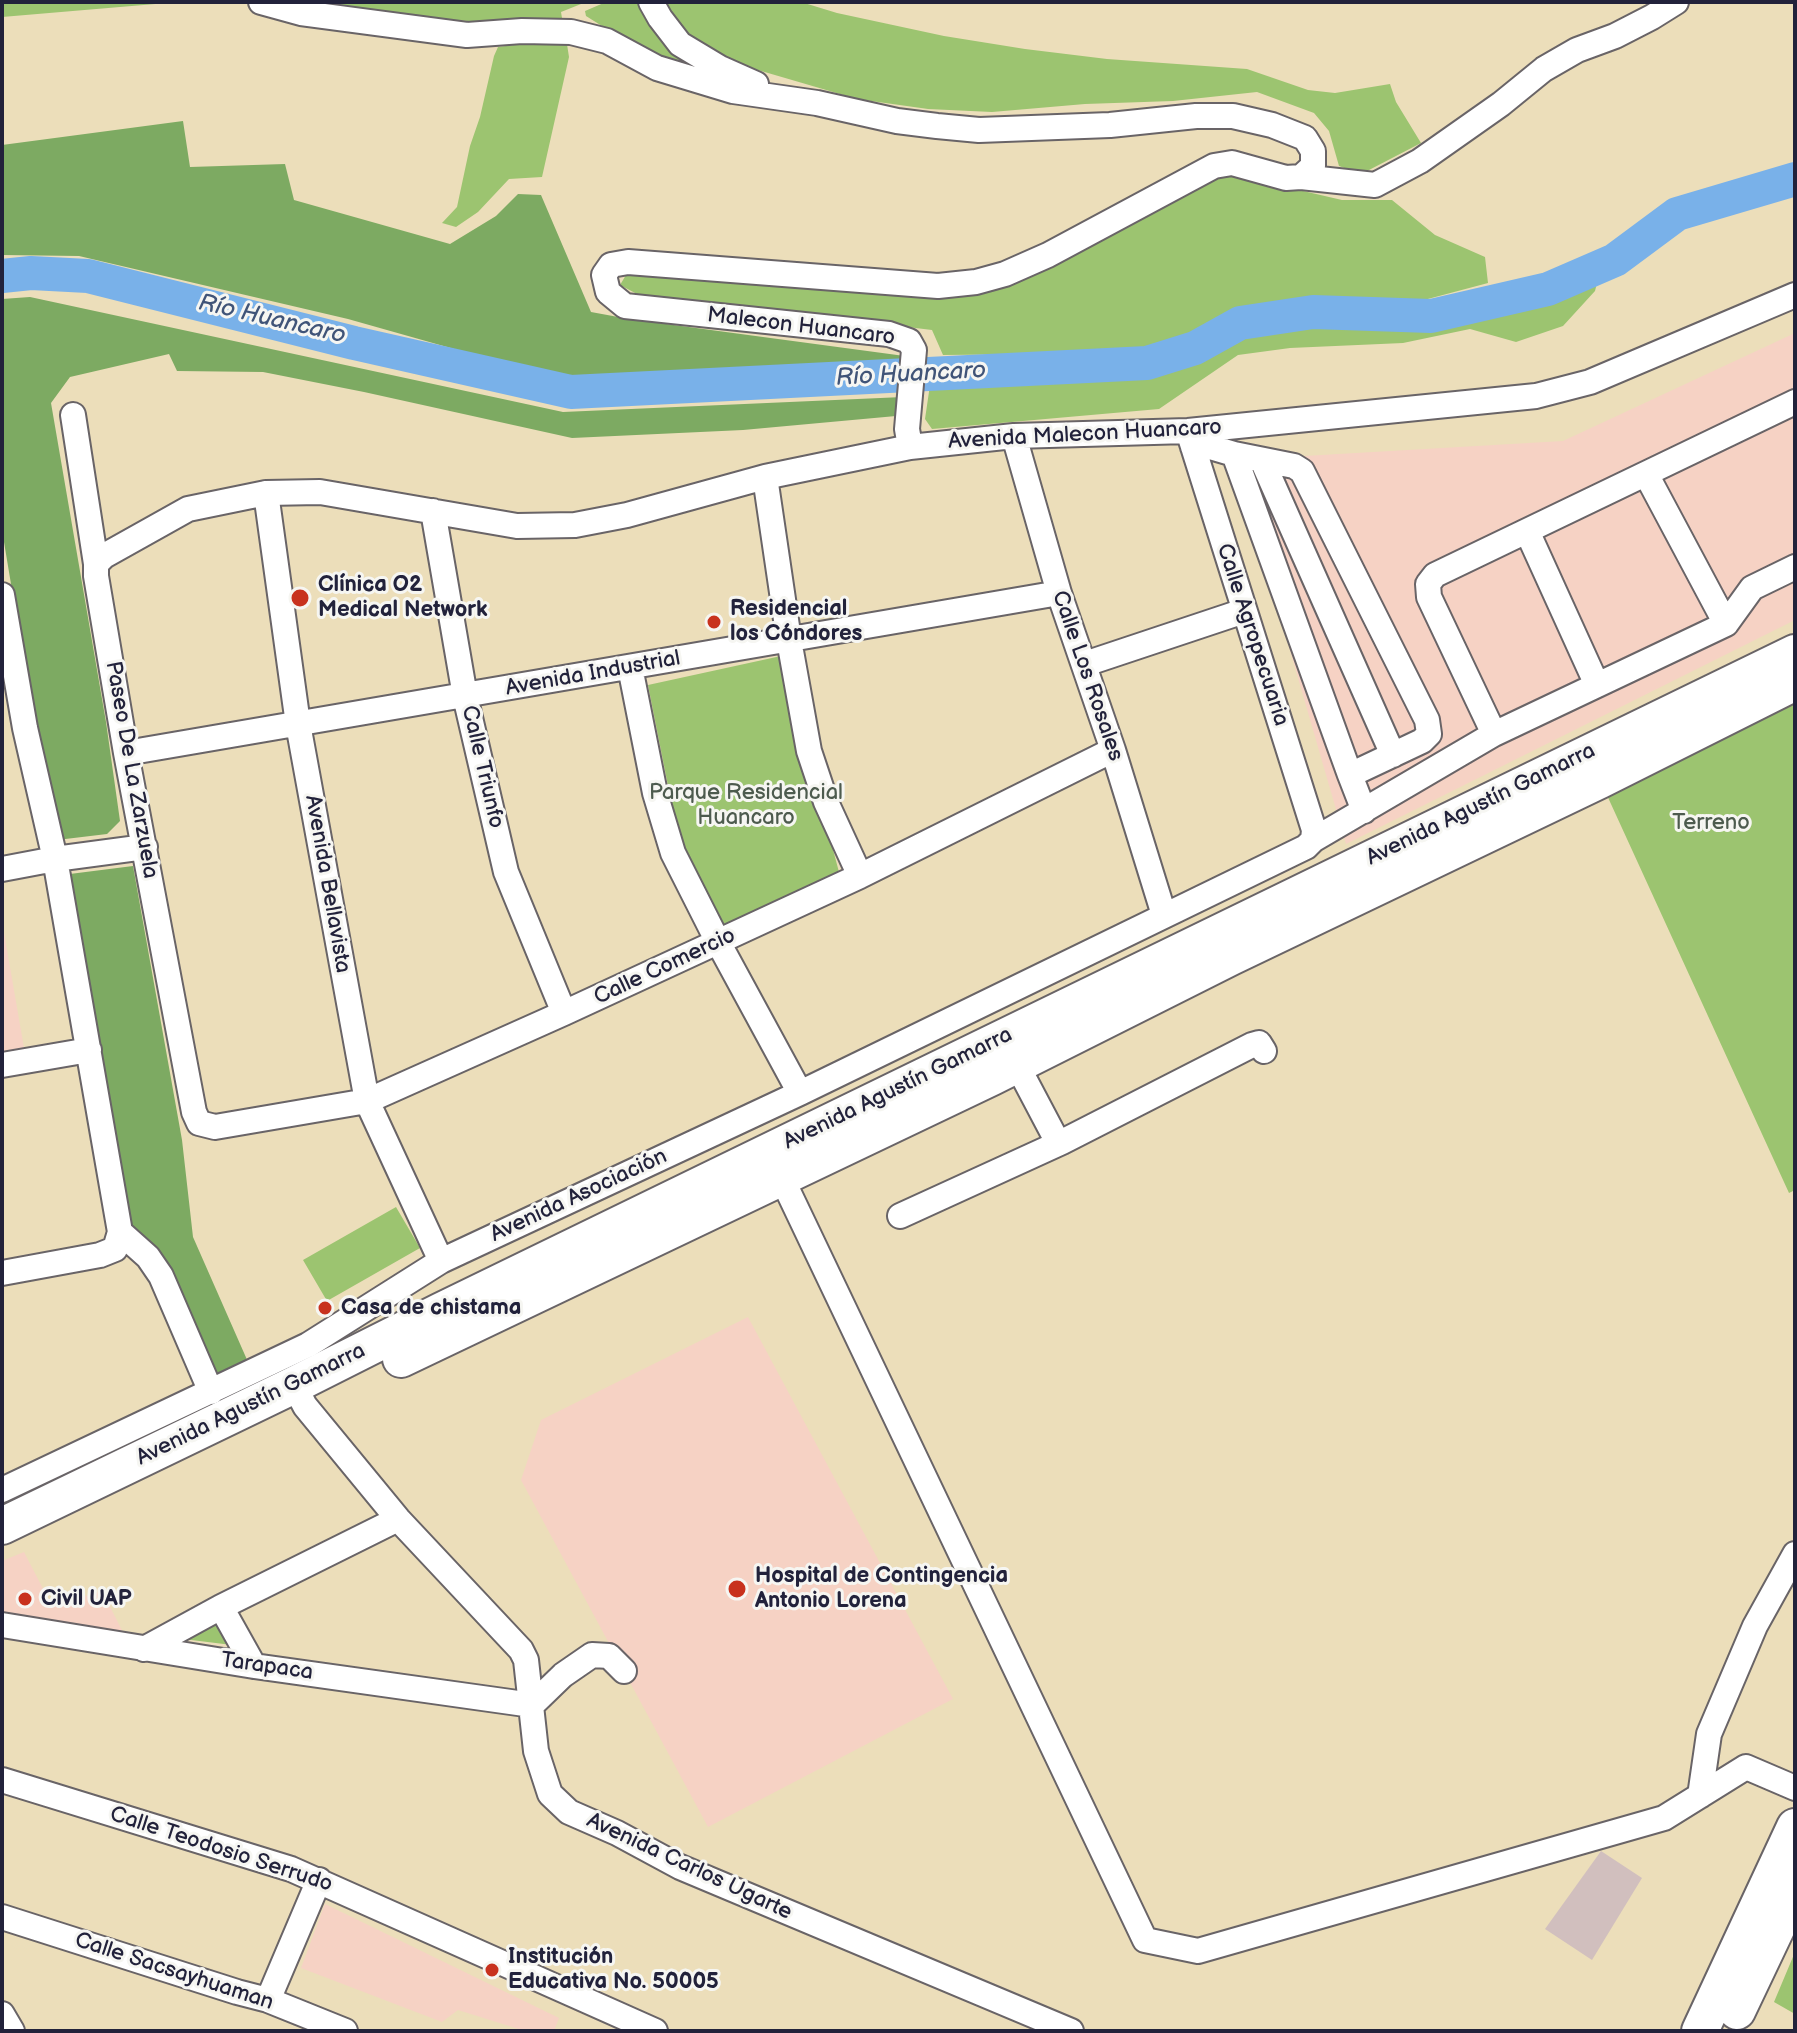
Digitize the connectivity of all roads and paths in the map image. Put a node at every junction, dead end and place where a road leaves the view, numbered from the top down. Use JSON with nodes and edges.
{"nodes":[{"id":1,"x":261,"y":2,"type":"edge"},
{"id":2,"x":651,"y":2,"type":"edge"},
{"id":3,"x":1676,"y":2,"type":"edge"},
{"id":4,"x":817,"y":103,"type":"junction"},
{"id":5,"x":1301,"y":177,"type":"junction"},
{"id":6,"x":1795,"y":295,"type":"edge"},
{"id":7,"x":1795,"y":402,"type":"edge"},
{"id":8,"x":73,"y":415,"type":"dead end"},
{"id":9,"x":1014,"y":436,"type":"junction"},
{"id":10,"x":909,"y":438,"type":"junction"},
{"id":11,"x":1191,"y":439,"type":"junction"},
{"id":12,"x":1234,"y":454,"type":"junction"},
{"id":13,"x":1262,"y":460,"type":"junction"},
{"id":14,"x":1646,"y":474,"type":"junction"},
{"id":15,"x":765,"y":477,"type":"junction"},
{"id":16,"x":266,"y":493,"type":"junction"},
{"id":17,"x":433,"y":511,"type":"junction"},
{"id":18,"x":1527,"y":531,"type":"junction"},
{"id":19,"x":96,"y":564,"type":"junction"},
{"id":20,"x":1795,"y":567,"type":"edge"},
{"id":21,"x":1059,"y":593,"type":"junction"},
{"id":22,"x":2,"y":595,"type":"edge"},
{"id":23,"x":1244,"y":611,"type":"junction"},
{"id":24,"x":1726,"y":624,"type":"junction"},
{"id":25,"x":789,"y":640,"type":"junction"},
{"id":26,"x":1795,"y":653,"type":"edge"},
{"id":27,"x":1085,"y":664,"type":"junction"},
{"id":28,"x":630,"y":667,"type":"junction"},
{"id":29,"x":1795,"y":682,"type":"edge"},
{"id":30,"x":1597,"y":685,"type":"junction"},
{"id":31,"x":465,"y":696,"type":"junction"},
{"id":32,"x":298,"y":724,"type":"junction"},
{"id":33,"x":14,"y":728,"type":"edge"},
{"id":34,"x":1494,"y":734,"type":"junction"},
{"id":35,"x":1113,"y":750,"type":"junction"},
{"id":36,"x":126,"y":753,"type":"junction"},
{"id":37,"x":1393,"y":755,"type":"junction"},
{"id":38,"x":1350,"y":775,"type":"junction"},
{"id":39,"x":1364,"y":811,"type":"junction"},
{"id":40,"x":1313,"y":840,"type":"junction"},
{"id":41,"x":145,"y":847,"type":"junction"},
{"id":42,"x":55,"y":859,"type":"junction"},
{"id":43,"x":2,"y":869,"type":"edge"},
{"id":44,"x":860,"y":876,"type":"junction"},
{"id":45,"x":1164,"y":915,"type":"junction"},
{"id":46,"x":718,"y":942,"type":"junction"},
{"id":47,"x":564,"y":1013,"type":"junction"},
{"id":48,"x":1042,"y":1035,"type":"junction"},
{"id":49,"x":89,"y":1050,"type":"junction"},
{"id":50,"x":1264,"y":1051,"type":"dead end"},
{"id":51,"x":2,"y":1065,"type":"edge"},
{"id":52,"x":1017,"y":1065,"type":"junction"},
{"id":53,"x":800,"y":1093,"type":"junction"},
{"id":54,"x":367,"y":1101,"type":"junction"},
{"id":55,"x":199,"y":1123,"type":"joint"},
{"id":56,"x":1062,"y":1142,"type":"junction"},
{"id":57,"x":776,"y":1165,"type":"junction"},
{"id":58,"x":900,"y":1216,"type":"dead end"},
{"id":59,"x":120,"y":1232,"type":"junction"},
{"id":60,"x":441,"y":1261,"type":"junction"},
{"id":61,"x":2,"y":1273,"type":"edge"},
{"id":62,"x":211,"y":1392,"type":"junction"},
{"id":63,"x":300,"y":1396,"type":"junction"},
{"id":64,"x":2,"y":1490,"type":"edge"},
{"id":65,"x":398,"y":1519,"type":"junction"},
{"id":66,"x":2,"y":1526,"type":"edge"},
{"id":67,"x":2,"y":1548,"type":"edge"},
{"id":68,"x":1795,"y":1554,"type":"edge"},
{"id":69,"x":221,"y":1607,"type":"junction"},
{"id":70,"x":2,"y":1625,"type":"edge"},
{"id":71,"x":144,"y":1649,"type":"junction"},
{"id":72,"x":254,"y":1666,"type":"junction"},
{"id":73,"x":624,"y":1671,"type":"dead end"},
{"id":74,"x":532,"y":1705,"type":"junction"},
{"id":75,"x":2,"y":1780,"type":"edge"},
{"id":76,"x":1795,"y":1788,"type":"edge"},
{"id":77,"x":1700,"y":1796,"type":"junction"},
{"id":78,"x":1795,"y":1827,"type":"edge"},
{"id":79,"x":319,"y":1880,"type":"junction"},
{"id":80,"x":1795,"y":1889,"type":"edge"},
{"id":81,"x":2,"y":1917,"type":"edge"},
{"id":82,"x":268,"y":2000,"type":"junction"},
{"id":83,"x":2,"y":2014,"type":"edge"},
{"id":84,"x":12,"y":2031,"type":"edge"},
{"id":85,"x":345,"y":2031,"type":"edge"},
{"id":86,"x":655,"y":2031,"type":"edge"},
{"id":87,"x":1071,"y":2031,"type":"edge"},
{"id":88,"x":1700,"y":2031,"type":"edge"},
{"id":89,"x":1727,"y":2031,"type":"edge"}],
"edges":[{"from":1,"to":4,"type":"street"},
{"from":2,"to":4,"type":"street"},
{"from":3,"to":5,"type":"street"},
{"from":4,"to":5,"type":"street"},
{"from":5,"to":10,"type":"street","name":"Malecon Huancaro"},
{"from":6,"to":11,"type":"street","name":"Avenida Malecon Huancaro"},
{"from":7,"to":14,"type":"street"},
{"from":8,"to":19,"type":"street","name":"Paseo De La Zarzuela"},
{"from":9,"to":10,"type":"street","name":"Avenida Malecon Huancaro"},
{"from":9,"to":11,"type":"street","name":"Avenida Malecon Huancaro"},
{"from":9,"to":21,"type":"street","name":"Calle Los Rosales"},
{"from":10,"to":15,"type":"street","name":"Avenida Malecon Huancaro"},
{"from":11,"to":12,"type":"street"},
{"from":11,"to":23,"type":"street","name":"Calle Agropecuaria"},
{"from":12,"to":13,"type":"street"},
{"from":12,"to":38,"type":"street"},
{"from":13,"to":37,"type":"street"},
{"from":13,"to":37,"type":"street"},
{"from":14,"to":18,"type":"street"},
{"from":14,"to":24,"type":"street"},
{"from":15,"to":17,"type":"street","name":"Avenida Malecon Huancaro"},
{"from":15,"to":25,"type":"street"},
{"from":16,"to":17,"type":"street","name":"Avenida Malecon Huancaro"},
{"from":16,"to":19,"type":"street","name":"Avenida Malecon Huancaro"},
{"from":16,"to":32,"type":"street","name":"Avenida Bellavista"},
{"from":17,"to":31,"type":"street","name":"Calle Triunfo"},
{"from":18,"to":30,"type":"street"},
{"from":18,"to":34,"type":"street"},
{"from":19,"to":36,"type":"street","name":"Paseo De La Zarzuela"},
{"from":20,"to":24,"type":"street"},
{"from":21,"to":25,"type":"street","name":"Avenida Industrial"},
{"from":21,"to":27,"type":"street","name":"Calle Los Rosales"},
{"from":22,"to":33,"type":"street"},
{"from":23,"to":27,"type":"street"},
{"from":23,"to":40,"type":"street","name":"Calle Agropecuaria"},
{"from":24,"to":30,"type":"street","name":"Avenida Asociación"},
{"from":25,"to":28,"type":"street","name":"Avenida Industrial"},
{"from":25,"to":44,"type":"street"},
{"from":26,"to":48,"type":"highway","name":"Avenida Agustín Gamarra"},
{"from":27,"to":35,"type":"street","name":"Calle Los Rosales"},
{"from":28,"to":31,"type":"street","name":"Avenida Industrial"},
{"from":28,"to":46,"type":"street"},
{"from":29,"to":48,"type":"highway","name":"Avenida Agustín Gamarra"},
{"from":30,"to":34,"type":"street","name":"Avenida Asociación"},
{"from":31,"to":32,"type":"street","name":"Avenida Industrial"},
{"from":31,"to":47,"type":"street","name":"Calle Triunfo"},
{"from":32,"to":36,"type":"street","name":"Avenida Industrial"},
{"from":32,"to":54,"type":"street","name":"Avenida Bellavista"},
{"from":33,"to":42,"type":"street"},
{"from":34,"to":39,"type":"street","name":"Avenida Asociación"},
{"from":35,"to":44,"type":"street","name":"Calle Comercio"},
{"from":35,"to":45,"type":"street","name":"Calle Los Rosales"},
{"from":36,"to":41,"type":"street","name":"Paseo De La Zarzuela"},
{"from":37,"to":38,"type":"street"},
{"from":38,"to":39,"type":"street"},
{"from":39,"to":40,"type":"street","name":"Avenida Asociación"},
{"from":40,"to":45,"type":"street","name":"Avenida Asociación"},
{"from":41,"to":42,"type":"street"},
{"from":41,"to":55,"type":"street","name":"Paseo De La Zarzuela"},
{"from":42,"to":43,"type":"street"},
{"from":42,"to":49,"type":"street"},
{"from":44,"to":46,"type":"street","name":"Calle Comercio"},
{"from":45,"to":53,"type":"street","name":"Avenida Asociación"},
{"from":46,"to":47,"type":"street","name":"Calle Comercio"},
{"from":46,"to":53,"type":"street"},
{"from":47,"to":54,"type":"street","name":"Calle Comercio"},
{"from":48,"to":52,"type":"highway","name":"Avenida Agustín Gamarra"},
{"from":48,"to":57,"type":"highway","name":"Avenida Agustín Gamarra"},
{"from":49,"to":51,"type":"street"},
{"from":49,"to":59,"type":"street"},
{"from":50,"to":56,"type":"street"},
{"from":52,"to":56,"type":"street"},
{"from":52,"to":57,"type":"highway","name":"Avenida Agustín Gamarra"},
{"from":53,"to":60,"type":"street","name":"Avenida Asociación"},
{"from":54,"to":55,"type":"street","name":"Calle Comercio"},
{"from":54,"to":60,"type":"street","name":"Avenida Bellavista"},
{"from":56,"to":58,"type":"street"},
{"from":57,"to":63,"type":"highway","name":"Avenida Agustín Gamarra"},
{"from":57,"to":77,"type":"street"},
{"from":59,"to":61,"type":"street"},
{"from":59,"to":62,"type":"street"},
{"from":60,"to":62,"type":"street","name":"Avenida Asociación"},
{"from":62,"to":64,"type":"street","name":"Avenida Asociación"},
{"from":63,"to":65,"type":"street","name":"Avenida Carlos Ugarte"},
{"from":63,"to":66,"type":"highway","name":"Avenida Agustín Gamarra"},
{"from":63,"to":67,"type":"highway","name":"Avenida Agustín Gamarra"},
{"from":65,"to":69,"type":"street"},
{"from":65,"to":74,"type":"street","name":"Avenida Carlos Ugarte"},
{"from":68,"to":77,"type":"street"},
{"from":69,"to":71,"type":"street"},
{"from":69,"to":72,"type":"street"},
{"from":70,"to":71,"type":"street","name":"Tarapaca"},
{"from":71,"to":72,"type":"street","name":"Tarapaca"},
{"from":72,"to":74,"type":"street","name":"Tarapaca"},
{"from":73,"to":74,"type":"street"},
{"from":74,"to":87,"type":"street","name":"Avenida Carlos Ugarte"},
{"from":75,"to":79,"type":"street","name":"Calle Teodosio Serrudo"},
{"from":76,"to":77,"type":"street"},
{"from":78,"to":88,"type":"highway"},
{"from":79,"to":82,"type":"street"},
{"from":79,"to":86,"type":"street","name":"Calle Teodosio Serrudo"},
{"from":80,"to":89,"type":"highway"},
{"from":81,"to":82,"type":"street","name":"Calle Sacsayhuaman"},
{"from":82,"to":85,"type":"street","name":"Calle Sacsayhuaman"},
{"from":83,"to":84,"type":"street"}]}
